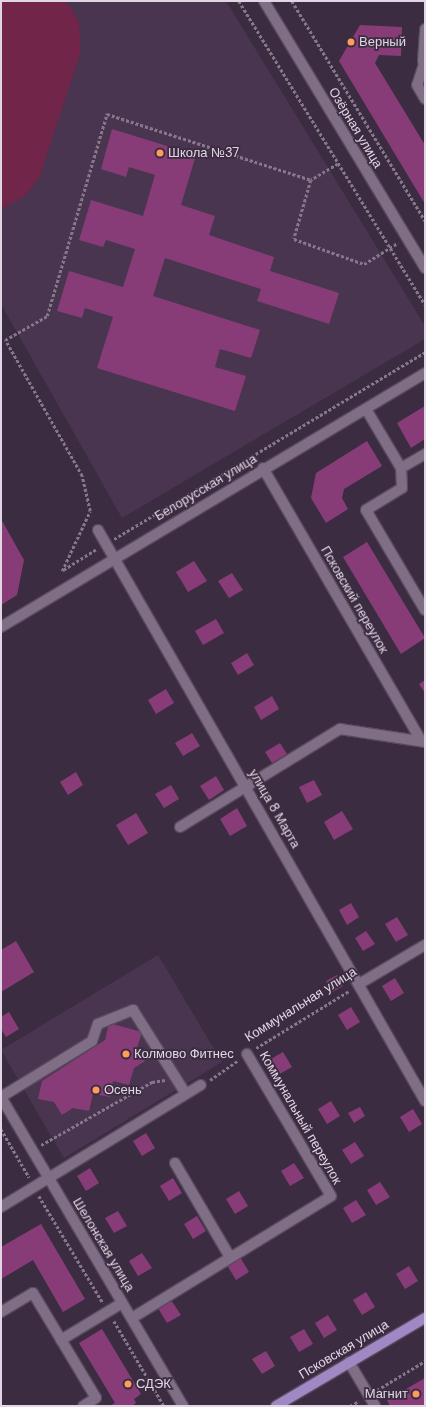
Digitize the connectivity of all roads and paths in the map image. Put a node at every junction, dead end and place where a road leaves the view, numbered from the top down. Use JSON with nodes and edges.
{"nodes":[{"id":1,"x":240,"y":1,"type":"edge"},
{"id":2,"x":264,"y":1,"type":"edge"},
{"id":3,"x":292,"y":1,"type":"edge"},
{"id":4,"x":425,"y":29,"type":"edge"},
{"id":5,"x":424,"y":61,"type":"edge"},
{"id":6,"x":425,"y":99,"type":"edge"},
{"id":7,"x":338,"y":164,"type":"junction"},
{"id":8,"x":311,"y":180,"type":"junction"},
{"id":9,"x":425,"y":221,"type":"edge"},
{"id":10,"x":407,"y":238,"type":"junction"},
{"id":11,"x":390,"y":248,"type":"junction"},
{"id":12,"x":425,"y":268,"type":"edge"},
{"id":13,"x":425,"y":305,"type":"edge"},
{"id":14,"x":425,"y":352,"type":"edge"},
{"id":15,"x":425,"y":373,"type":"edge"},
{"id":16,"x":366,"y":409,"type":"junction"},
{"id":17,"x":425,"y":454,"type":"edge"},
{"id":18,"x":263,"y":468,"type":"junction"},
{"id":19,"x":401,"y":468,"type":"junction"},
{"id":20,"x":98,"y":530,"type":"dead end"},
{"id":21,"x":106,"y":544,"type":"junction"},
{"id":22,"x":114,"y":557,"type":"junction"},
{"id":23,"x":425,"y":610,"type":"edge"},
{"id":24,"x":1,"y":627,"type":"edge"},
{"id":25,"x":423,"y":742,"type":"edge"},
{"id":26,"x":246,"y":786,"type":"junction"},
{"id":27,"x":180,"y":827,"type":"dead end"},
{"id":28,"x":425,"y":945,"type":"edge"},
{"id":29,"x":359,"y":984,"type":"junction"},
{"id":30,"x":248,"y":1054,"type":"junction"},
{"id":31,"x":176,"y":1079,"type":"junction"},
{"id":32,"x":201,"y":1085,"type":"joint"},
{"id":33,"x":186,"y":1094,"type":"junction"},
{"id":34,"x":1,"y":1097,"type":"edge"},
{"id":35,"x":425,"y":1101,"type":"edge"},
{"id":36,"x":1,"y":1129,"type":"edge"},
{"id":37,"x":32,"y":1150,"type":"junction"},
{"id":38,"x":19,"y":1159,"type":"junction"},
{"id":39,"x":175,"y":1163,"type":"dead end"},
{"id":40,"x":49,"y":1179,"type":"junction"},
{"id":41,"x":34,"y":1187,"type":"junction"},
{"id":42,"x":1,"y":1207,"type":"edge"},
{"id":43,"x":230,"y":1257,"type":"junction"},
{"id":44,"x":122,"y":1303,"type":"junction"},
{"id":45,"x":1,"y":1312,"type":"edge"},
{"id":46,"x":108,"y":1312,"type":"junction"},
{"id":47,"x":132,"y":1318,"type":"junction"},
{"id":48,"x":425,"y":1318,"type":"edge"},
{"id":49,"x":61,"y":1340,"type":"junction"},
{"id":50,"x":425,"y":1361,"type":"edge"},
{"id":51,"x":349,"y":1362,"type":"junction"},
{"id":52,"x":368,"y":1395,"type":"junction"},
{"id":53,"x":83,"y":1406,"type":"edge"},
{"id":54,"x":164,"y":1406,"type":"edge"},
{"id":55,"x":183,"y":1406,"type":"edge"},
{"id":56,"x":276,"y":1406,"type":"edge"},
{"id":57,"x":350,"y":1406,"type":"edge"},
{"id":58,"x":375,"y":1406,"type":"edge"}],
"edges":[{"from":1,"to":7,"type":"path"},
{"from":2,"to":10,"type":"street","name":"Озёрная улица"},
{"from":3,"to":9,"type":"path"},
{"from":4,"to":5,"type":"street"},
{"from":5,"to":6,"type":"street"},
{"from":7,"to":8,"type":"path"},
{"from":7,"to":11,"type":"path"},
{"from":8,"to":11,"type":"path"},
{"from":8,"to":21,"type":"path"},
{"from":10,"to":11,"type":"path"},
{"from":10,"to":12,"type":"street","name":"Озёрная улица"},
{"from":11,"to":13,"type":"path"},
{"from":14,"to":21,"type":"path"},
{"from":15,"to":16,"type":"street","name":"Белорусская улица"},
{"from":16,"to":18,"type":"street","name":"Белорусская улица"},
{"from":16,"to":19,"type":"street"},
{"from":17,"to":19,"type":"street"},
{"from":18,"to":22,"type":"street","name":"Белорусская улица"},
{"from":18,"to":25,"type":"street","name":"Псковский переулок"},
{"from":19,"to":23,"type":"street"},
{"from":20,"to":21,"type":"street","name":"улица 8 Марта"},
{"from":21,"to":22,"type":"street","name":"улица 8 Марта"},
{"from":22,"to":24,"type":"street","name":"Белорусская улица"},
{"from":22,"to":26,"type":"street","name":"улица 8 Марта"},
{"from":25,"to":26,"type":"street"},
{"from":26,"to":27,"type":"street"},
{"from":26,"to":29,"type":"street","name":"улица 8 Марта"},
{"from":28,"to":29,"type":"street","name":"Коммунальная улица"},
{"from":29,"to":30,"type":"path","name":"Коммунальная улица"},
{"from":29,"to":35,"type":"street","name":"улица 8 Марта"},
{"from":30,"to":32,"type":"path","name":"Коммунальная улица"},
{"from":30,"to":43,"type":"street","name":"Коммунальный переулок"},
{"from":31,"to":33,"type":"street"},
{"from":31,"to":34,"type":"street"},
{"from":31,"to":37,"type":"path"},
{"from":32,"to":33,"type":"street"},
{"from":33,"to":40,"type":"street"},
{"from":34,"to":37,"type":"street","name":"Шелонская улица"},
{"from":36,"to":38,"type":"path"},
{"from":37,"to":38,"type":"path"},
{"from":37,"to":40,"type":"street","name":"Шелонская улица"},
{"from":38,"to":41,"type":"path"},
{"from":39,"to":43,"type":"street"},
{"from":40,"to":41,"type":"street"},
{"from":40,"to":44,"type":"street","name":"Шелонская улица"},
{"from":41,"to":42,"type":"street"},
{"from":41,"to":46,"type":"path"},
{"from":43,"to":47,"type":"street"},
{"from":44,"to":46,"type":"street"},
{"from":44,"to":47,"type":"street","name":"Шелонская улица"},
{"from":45,"to":49,"type":"street"},
{"from":46,"to":49,"type":"street"},
{"from":46,"to":54,"type":"path"},
{"from":47,"to":55,"type":"street","name":"Шелонская улица"},
{"from":48,"to":51,"type":"main road","name":"Псковская улица"},
{"from":49,"to":53,"type":"street"},
{"from":50,"to":52,"type":"path"},
{"from":51,"to":52,"type":"street"},
{"from":51,"to":56,"type":"main road","name":"Псковская улица"},
{"from":52,"to":57,"type":"path"},
{"from":52,"to":58,"type":"street"}]}
